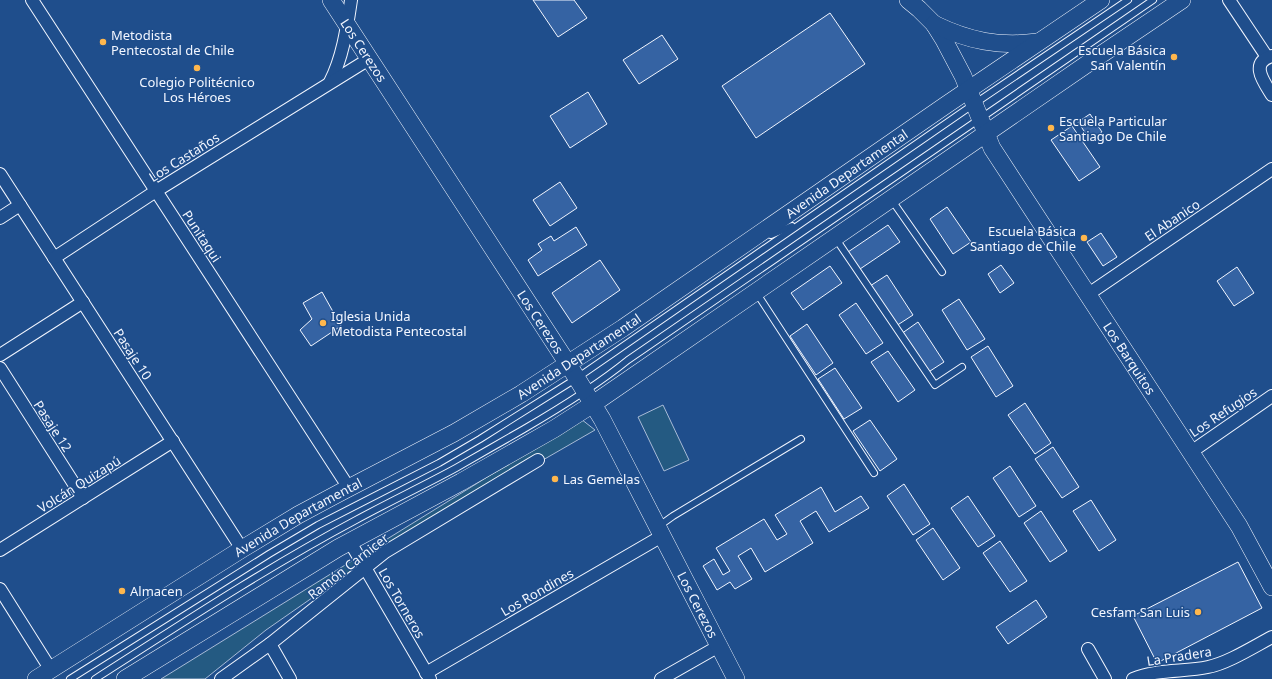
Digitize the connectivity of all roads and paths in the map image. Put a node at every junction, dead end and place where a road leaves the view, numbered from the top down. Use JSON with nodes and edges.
{"nodes":[{"id":1,"x":32,"y":0,"type":"edge"},
{"id":2,"x":331,"y":0,"type":"edge"},
{"id":3,"x":351,"y":0,"type":"edge"},
{"id":4,"x":908,"y":0,"type":"edge"},
{"id":5,"x":1101,"y":0,"type":"edge"},
{"id":6,"x":1128,"y":0,"type":"edge"},
{"id":7,"x":1153,"y":0,"type":"edge"},
{"id":8,"x":1182,"y":0,"type":"edge"},
{"id":9,"x":1229,"y":0,"type":"edge"},
{"id":10,"x":347,"y":24,"type":"junction"},
{"id":11,"x":934,"y":24,"type":"junction"},
{"id":12,"x":1040,"y":41,"type":"junction"},
{"id":13,"x":1270,"y":56,"type":"edge"},
{"id":14,"x":369,"y":59,"type":"junction"},
{"id":15,"x":330,"y":82,"type":"junction"},
{"id":16,"x":1272,"y":95,"type":"edge"},
{"id":17,"x":977,"y":111,"type":"junction"},
{"id":18,"x":1272,"y":169,"type":"edge"},
{"id":19,"x":0,"y":174,"type":"edge"},
{"id":20,"x":156,"y":191,"type":"junction"},
{"id":21,"x":891,"y":199,"type":"junction"},
{"id":22,"x":20,"y":205,"type":"junction"},
{"id":23,"x":0,"y":218,"type":"edge"},
{"id":24,"x":801,"y":223,"type":"junction"},
{"id":25,"x":767,"y":237,"type":"dead end"},
{"id":26,"x":835,"y":238,"type":"junction"},
{"id":27,"x":760,"y":241,"type":"dead end"},
{"id":28,"x":54,"y":258,"type":"junction"},
{"id":29,"x":722,"y":260,"type":"junction"},
{"id":30,"x":942,"y":272,"type":"dead end"},
{"id":31,"x":756,"y":292,"type":"junction"},
{"id":32,"x":1087,"y":295,"type":"junction"},
{"id":33,"x":83,"y":302,"type":"junction"},
{"id":34,"x":0,"y":355,"type":"edge"},
{"id":35,"x":962,"y":367,"type":"dead end"},
{"id":36,"x":2,"y":375,"type":"edge"},
{"id":37,"x":581,"y":384,"type":"junction"},
{"id":38,"x":1272,"y":396,"type":"edge"},
{"id":39,"x":801,"y":439,"type":"dead end"},
{"id":40,"x":173,"y":441,"type":"junction"},
{"id":41,"x":1191,"y":452,"type":"junction"},
{"id":42,"x":538,"y":460,"type":"dead end"},
{"id":43,"x":874,"y":473,"type":"dead end"},
{"id":44,"x":349,"y":488,"type":"junction"},
{"id":45,"x":83,"y":498,"type":"junction"},
{"id":46,"x":660,"y":531,"type":"junction"},
{"id":47,"x":350,"y":542,"type":"junction"},
{"id":48,"x":242,"y":549,"type":"junction"},
{"id":49,"x":0,"y":550,"type":"edge"},
{"id":50,"x":366,"y":569,"type":"junction"},
{"id":51,"x":1272,"y":585,"type":"edge"},
{"id":52,"x":0,"y":588,"type":"edge"},
{"id":53,"x":1272,"y":637,"type":"edge"},
{"id":54,"x":270,"y":644,"type":"junction"},
{"id":55,"x":719,"y":646,"type":"junction"},
{"id":56,"x":1088,"y":649,"type":"dead end"},
{"id":57,"x":51,"y":670,"type":"junction"},
{"id":58,"x":428,"y":676,"type":"edge"},
{"id":59,"x":36,"y":679,"type":"edge"},
{"id":60,"x":70,"y":679,"type":"edge"},
{"id":61,"x":95,"y":679,"type":"edge"},
{"id":62,"x":124,"y":679,"type":"edge"},
{"id":63,"x":221,"y":679,"type":"edge"},
{"id":64,"x":290,"y":679,"type":"edge"},
{"id":65,"x":661,"y":679,"type":"edge"},
{"id":66,"x":736,"y":679,"type":"edge"},
{"id":67,"x":1105,"y":679,"type":"edge"},
{"id":68,"x":1133,"y":679,"type":"edge"}],
"edges":[{"from":1,"to":20,"type":"street","name":"Punitaqui"},
{"from":2,"to":10,"type":"main road","name":"Los Cerezos"},
{"from":3,"to":10,"type":"street"},
{"from":4,"to":11,"type":"main road"},
{"from":5,"to":12,"type":"main road","name":"Avenida Departamental"},
{"from":6,"to":17,"type":"lane"},
{"from":7,"to":17,"type":"lane"},
{"from":8,"to":17,"type":"main road","name":"Avenida Departamental"},
{"from":9,"to":13,"type":"street"},
{"from":10,"to":14,"type":"main road","name":"Los Cerezos"},
{"from":10,"to":15,"type":"street"},
{"from":11,"to":12,"type":"main road"},
{"from":11,"to":17,"type":"main road","name":"Los Barquitos"},
{"from":12,"to":17,"type":"main road","name":"Avenida Departamental"},
{"from":13,"to":16,"type":"street"},
{"from":14,"to":15,"type":"street","name":"Los Castaños"},
{"from":14,"to":37,"type":"main road","name":"Los Cerezos"},
{"from":15,"to":20,"type":"street","name":"Los Castaños"},
{"from":17,"to":21,"type":"main road","name":"Avenida Departamental"},
{"from":17,"to":24,"type":"lane"},
{"from":17,"to":29,"type":"main road","name":"Avenida Departamental"},
{"from":17,"to":32,"type":"main road","name":"Los Barquitos"},
{"from":17,"to":37,"type":"lane"},
{"from":18,"to":32,"type":"street","name":"El Abanico"},
{"from":19,"to":22,"type":"street","name":"Pasaje 10"},
{"from":20,"to":28,"type":"street","name":"Los Castaños"},
{"from":20,"to":44,"type":"street","name":"Punitaqui"},
{"from":21,"to":26,"type":"main road","name":"Avenida Departamental"},
{"from":21,"to":30,"type":"lane"},
{"from":22,"to":23,"type":"street"},
{"from":22,"to":28,"type":"street","name":"Pasaje 10"},
{"from":24,"to":25,"type":"lane"},
{"from":24,"to":37,"type":"lane"},
{"from":26,"to":31,"type":"main road","name":"Avenida Departamental"},
{"from":26,"to":35,"type":"lane"},
{"from":27,"to":29,"type":"lane"},
{"from":28,"to":33,"type":"street","name":"Pasaje 10"},
{"from":29,"to":37,"type":"main road","name":"Avenida Departamental"},
{"from":31,"to":37,"type":"main road","name":"Avenida Departamental"},
{"from":31,"to":43,"type":"lane"},
{"from":32,"to":41,"type":"main road","name":"Los Barquitos"},
{"from":33,"to":34,"type":"street"},
{"from":33,"to":40,"type":"street","name":"Pasaje 10"},
{"from":36,"to":45,"type":"street","name":"Pasaje 12"},
{"from":37,"to":44,"type":"main road","name":"Avenida Departamental"},
{"from":37,"to":46,"type":"main road","name":"Los Cerezos"},
{"from":37,"to":47,"type":"main road","name":"Avenida Departamental"},
{"from":37,"to":60,"type":"lane"},
{"from":37,"to":61,"type":"lane"},
{"from":38,"to":41,"type":"street","name":"Los Refugios"},
{"from":39,"to":46,"type":"lane"},
{"from":40,"to":45,"type":"street","name":"Volcán Quizapú"},
{"from":40,"to":48,"type":"street","name":"Pasaje 10"},
{"from":41,"to":51,"type":"main road","name":"Los Barquitos"},
{"from":42,"to":50,"type":"street","name":"Ramón Carnicer"},
{"from":44,"to":48,"type":"main road","name":"Avenida Departamental"},
{"from":45,"to":49,"type":"street","name":"Volcán Quizapú"},
{"from":46,"to":55,"type":"main road","name":"Los Cerezos"},
{"from":46,"to":58,"type":"street","name":"Los Rondines"},
{"from":47,"to":50,"type":"street","name":"Los Torneros"},
{"from":47,"to":62,"type":"main road","name":"Avenida Departamental"},
{"from":48,"to":57,"type":"main road","name":"Avenida Departamental"},
{"from":50,"to":54,"type":"street","name":"Ramón Carnicer"},
{"from":50,"to":58,"type":"street","name":"Los Torneros"},
{"from":52,"to":57,"type":"street"},
{"from":53,"to":68,"type":"street","name":"La Pradera"},
{"from":54,"to":63,"type":"street","name":"Ramón Carnicer"},
{"from":54,"to":64,"type":"street"},
{"from":55,"to":65,"type":"street"},
{"from":55,"to":66,"type":"main road","name":"Los Cerezos"},
{"from":56,"to":67,"type":"street"},
{"from":57,"to":59,"type":"main road","name":"Avenida Departamental"}]}
